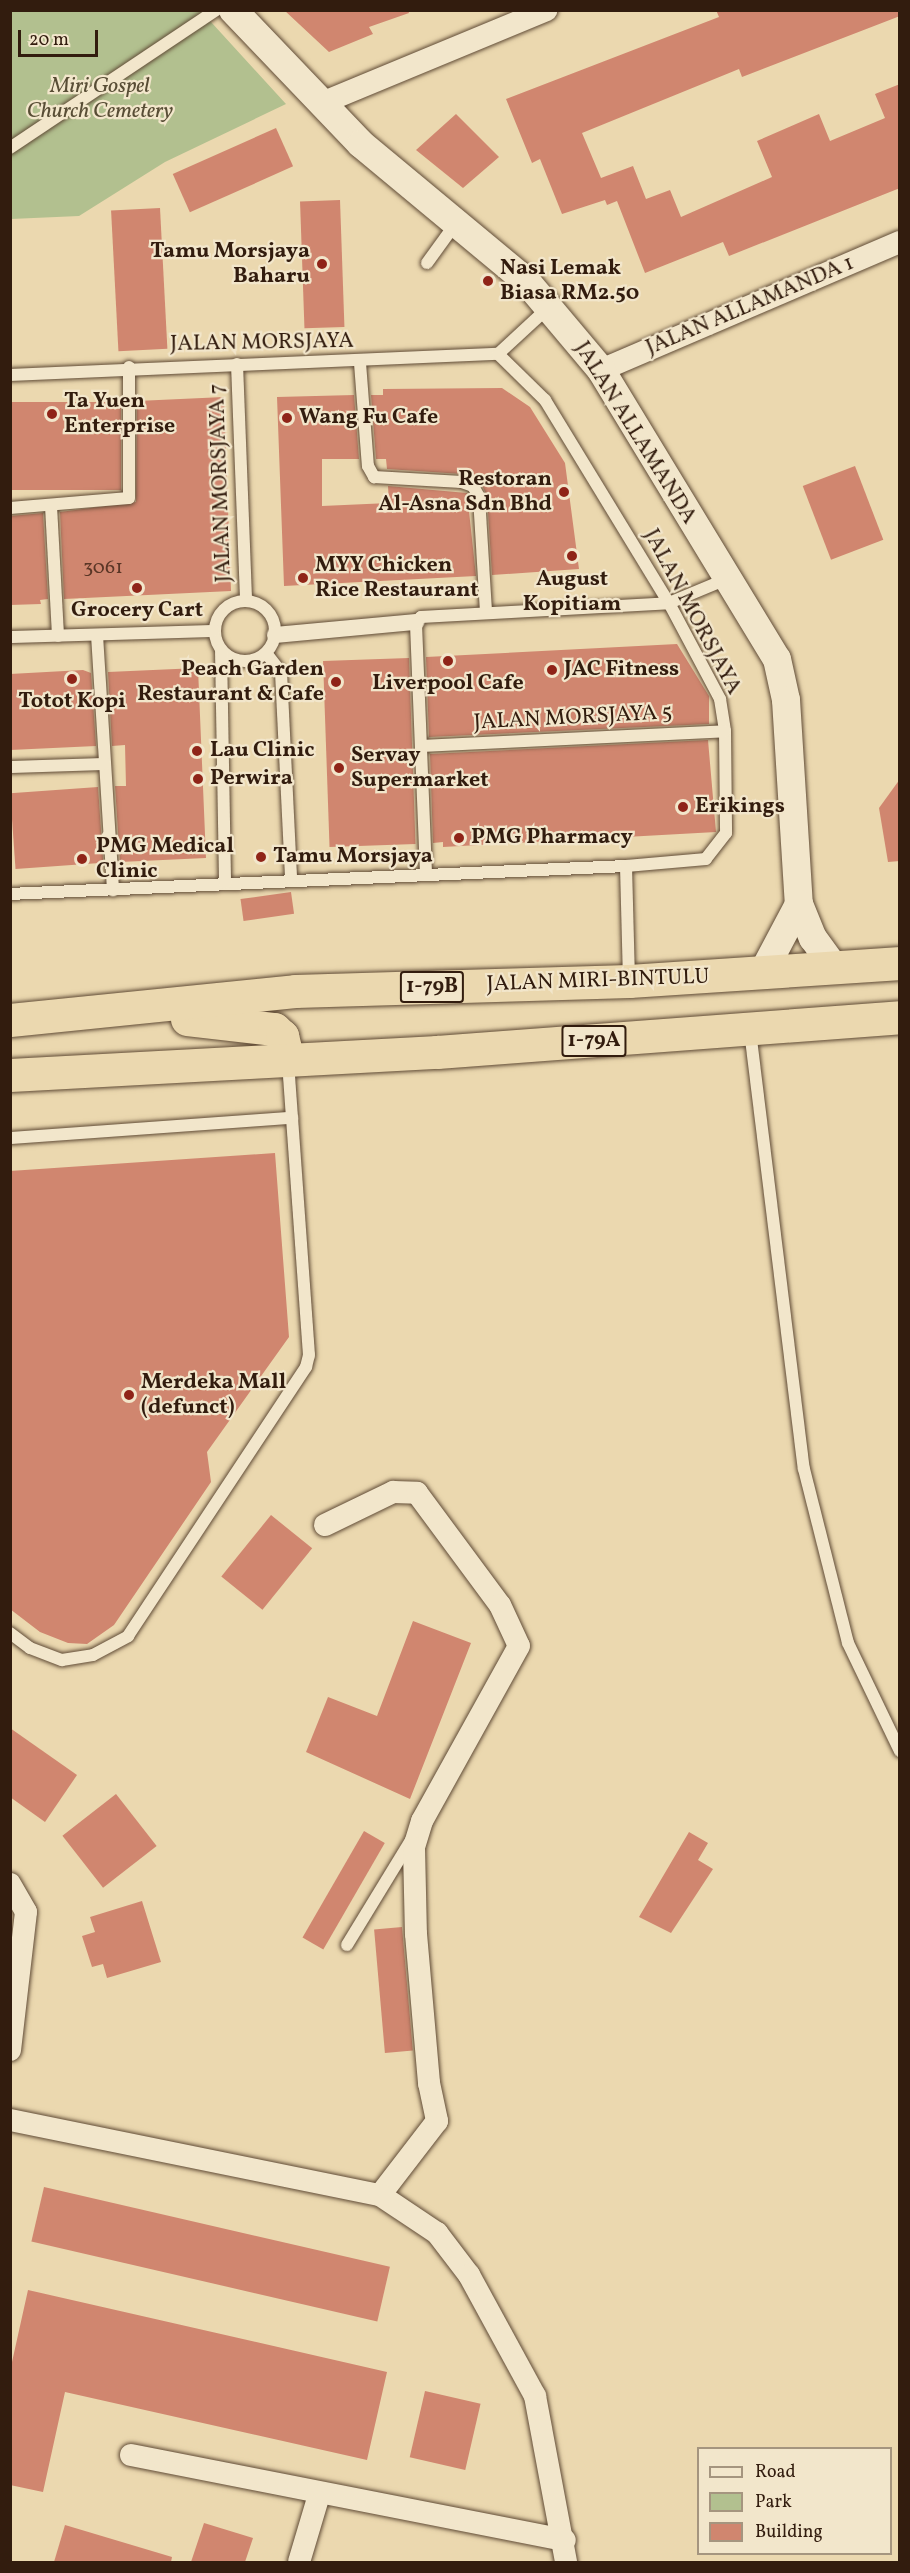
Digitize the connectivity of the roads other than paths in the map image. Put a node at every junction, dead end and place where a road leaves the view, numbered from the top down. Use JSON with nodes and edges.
{"nodes":[{"id":1,"x":216,"y":10,"type":"edge"},
{"id":2,"x":233,"y":10,"type":"edge"},
{"id":3,"x":546,"y":10,"type":"edge"},
{"id":4,"x":322,"y":103,"type":"junction"},
{"id":5,"x":10,"y":148,"type":"edge"},
{"id":6,"x":457,"y":220,"type":"junction"},
{"id":7,"x":900,"y":242,"type":"edge"},
{"id":8,"x":427,"y":263,"type":"dead end"},
{"id":9,"x":550,"y":306,"type":"junction"},
{"id":10,"x":498,"y":354,"type":"junction"},
{"id":11,"x":360,"y":363,"type":"junction"},
{"id":12,"x":237,"y":364,"type":"junction"},
{"id":13,"x":129,"y":367,"type":"junction"},
{"id":14,"x":601,"y":370,"type":"junction"},
{"id":15,"x":10,"y":375,"type":"edge"},
{"id":16,"x":51,"y":506,"type":"junction"},
{"id":17,"x":10,"y":508,"type":"edge"},
{"id":18,"x":729,"y":578,"type":"junction"},
{"id":19,"x":246,"y":601,"type":"junction"},
{"id":20,"x":669,"y":603,"type":"junction"},
{"id":21,"x":486,"y":613,"type":"junction"},
{"id":22,"x":415,"y":624,"type":"junction"},
{"id":23,"x":214,"y":631,"type":"junction"},
{"id":24,"x":97,"y":634,"type":"junction"},
{"id":25,"x":275,"y":635,"type":"junction"},
{"id":26,"x":58,"y":636,"type":"junction"},
{"id":27,"x":10,"y":637,"type":"edge"},
{"id":28,"x":221,"y":650,"type":"junction"},
{"id":29,"x":266,"y":653,"type":"junction"},
{"id":30,"x":725,"y":731,"type":"junction"},
{"id":31,"x":422,"y":746,"type":"junction"},
{"id":32,"x":105,"y":764,"type":"junction"},
{"id":33,"x":10,"y":768,"type":"edge"},
{"id":34,"x":626,"y":866,"type":"junction"},
{"id":35,"x":426,"y":873,"type":"junction"},
{"id":36,"x":291,"y":879,"type":"junction"},
{"id":37,"x":225,"y":883,"type":"junction"},
{"id":38,"x":113,"y":890,"type":"junction"},
{"id":39,"x":10,"y":894,"type":"edge"},
{"id":40,"x":799,"y":904,"type":"junction"},
{"id":41,"x":900,"y":963,"type":"edge"},
{"id":42,"x":835,"y":968,"type":"junction"},
{"id":43,"x":762,"y":974,"type":"junction"},
{"id":44,"x":629,"y":981,"type":"junction"},
{"id":45,"x":104,"y":1014,"type":"junction"},
{"id":46,"x":900,"y":1017,"type":"edge"},
{"id":47,"x":10,"y":1020,"type":"edge"},
{"id":48,"x":750,"y":1031,"type":"junction"},
{"id":49,"x":288,"y":1060,"type":"junction"},
{"id":50,"x":10,"y":1075,"type":"edge"},
{"id":51,"x":292,"y":1118,"type":"junction"},
{"id":52,"x":10,"y":1138,"type":"edge"},
{"id":53,"x":325,"y":1525,"type":"dead end"},
{"id":54,"x":10,"y":1634,"type":"edge"},
{"id":55,"x":900,"y":1751,"type":"edge"},
{"id":56,"x":422,"y":1821,"type":"junction"},
{"id":57,"x":10,"y":1884,"type":"edge"},
{"id":58,"x":347,"y":1945,"type":"dead end"},
{"id":59,"x":10,"y":2050,"type":"edge"},
{"id":60,"x":10,"y":2120,"type":"edge"},
{"id":61,"x":380,"y":2195,"type":"junction"},
{"id":62,"x":131,"y":2455,"type":"dead end"},
{"id":63,"x":320,"y":2495,"type":"junction"},
{"id":64,"x":566,"y":2551,"type":"edge"},
{"id":65,"x":299,"y":2562,"type":"edge"}],
"edges":[{"from":1,"to":5,"type":"lane"},
{"from":2,"to":4,"type":"street","name":"JALAN ALLAMANDA"},
{"from":3,"to":4,"type":"street"},
{"from":4,"to":6,"type":"street","name":"JALAN ALLAMANDA"},
{"from":6,"to":8,"type":"lane"},
{"from":6,"to":9,"type":"street","name":"JALAN ALLAMANDA"},
{"from":7,"to":14,"type":"street","name":"JALAN ALLAMANDA 1"},
{"from":9,"to":10,"type":"lane"},
{"from":9,"to":14,"type":"street","name":"JALAN ALLAMANDA"},
{"from":10,"to":11,"type":"lane","name":"JALAN MORSJAYA"},
{"from":10,"to":20,"type":"lane","name":"JALAN MORSJAYA"},
{"from":11,"to":12,"type":"lane","name":"JALAN MORSJAYA"},
{"from":11,"to":21,"type":"lane"},
{"from":12,"to":13,"type":"lane","name":"JALAN MORSJAYA"},
{"from":12,"to":19,"type":"lane","name":"JALAN MORSJAYA 7"},
{"from":13,"to":15,"type":"lane","name":"JALAN MORSJAYA"},
{"from":13,"to":16,"type":"lane"},
{"from":14,"to":18,"type":"street","name":"JALAN ALLAMANDA"},
{"from":16,"to":17,"type":"lane"},
{"from":16,"to":26,"type":"lane"},
{"from":18,"to":20,"type":"lane"},
{"from":18,"to":40,"type":"street","name":"JALAN ALLAMANDA"},
{"from":19,"to":23,"type":"lane"},
{"from":19,"to":25,"type":"lane"},
{"from":20,"to":21,"type":"lane"},
{"from":20,"to":30,"type":"lane","name":"JALAN MORSJAYA"},
{"from":21,"to":22,"type":"lane"},
{"from":22,"to":25,"type":"street"},
{"from":22,"to":31,"type":"lane"},
{"from":23,"to":24,"type":"lane"},
{"from":23,"to":28,"type":"lane"},
{"from":24,"to":26,"type":"lane"},
{"from":24,"to":32,"type":"lane"},
{"from":25,"to":29,"type":"lane"},
{"from":26,"to":27,"type":"lane"},
{"from":28,"to":29,"type":"lane"},
{"from":28,"to":37,"type":"lane"},
{"from":29,"to":36,"type":"lane"},
{"from":30,"to":31,"type":"lane","name":"JALAN MORSJAYA 5"},
{"from":30,"to":34,"type":"lane","name":"JALAN MORSJAYA"},
{"from":31,"to":35,"type":"lane"},
{"from":32,"to":33,"type":"lane"},
{"from":32,"to":38,"type":"lane"},
{"from":34,"to":35,"type":"lane","name":"JALAN MORSJAYA"},
{"from":34,"to":44,"type":"lane"},
{"from":35,"to":36,"type":"lane","name":"JALAN MORSJAYA"},
{"from":36,"to":37,"type":"lane","name":"JALAN MORSJAYA"},
{"from":37,"to":38,"type":"lane","name":"JALAN MORSJAYA"},
{"from":38,"to":39,"type":"lane","name":"JALAN MORSJAYA"},
{"from":40,"to":42,"type":"street","name":"JALAN ALLAMANDA"},
{"from":40,"to":43,"type":"street"},
{"from":41,"to":42,"type":"highway","name":"JALAN MIRI-BINTULU","number":"1-79B"},
{"from":42,"to":43,"type":"highway","name":"JALAN MIRI-BINTULU","number":"1-79B"},
{"from":43,"to":44,"type":"highway","name":"JALAN MIRI-BINTULU","number":"1-79B"},
{"from":44,"to":45,"type":"highway","name":"JALAN MIRI-BINTULU","number":"1-79B"},
{"from":45,"to":47,"type":"highway","name":"JALAN MIRI-BINTULU","number":"1-79B"},
{"from":45,"to":49,"type":"highway"},
{"from":46,"to":48,"type":"highway","number":"1-79A"},
{"from":48,"to":49,"type":"highway","number":"1-79A"},
{"from":48,"to":55,"type":"lane"},
{"from":49,"to":50,"type":"highway","number":"1-79A"},
{"from":49,"to":51,"type":"lane"},
{"from":51,"to":52,"type":"lane"},
{"from":51,"to":54,"type":"lane"},
{"from":53,"to":56,"type":"street"},
{"from":56,"to":58,"type":"lane"},
{"from":56,"to":61,"type":"street"},
{"from":57,"to":59,"type":"street"},
{"from":60,"to":61,"type":"street"},
{"from":61,"to":64,"type":"street"},
{"from":62,"to":63,"type":"street"},
{"from":63,"to":64,"type":"street"},
{"from":63,"to":65,"type":"street"}]}
